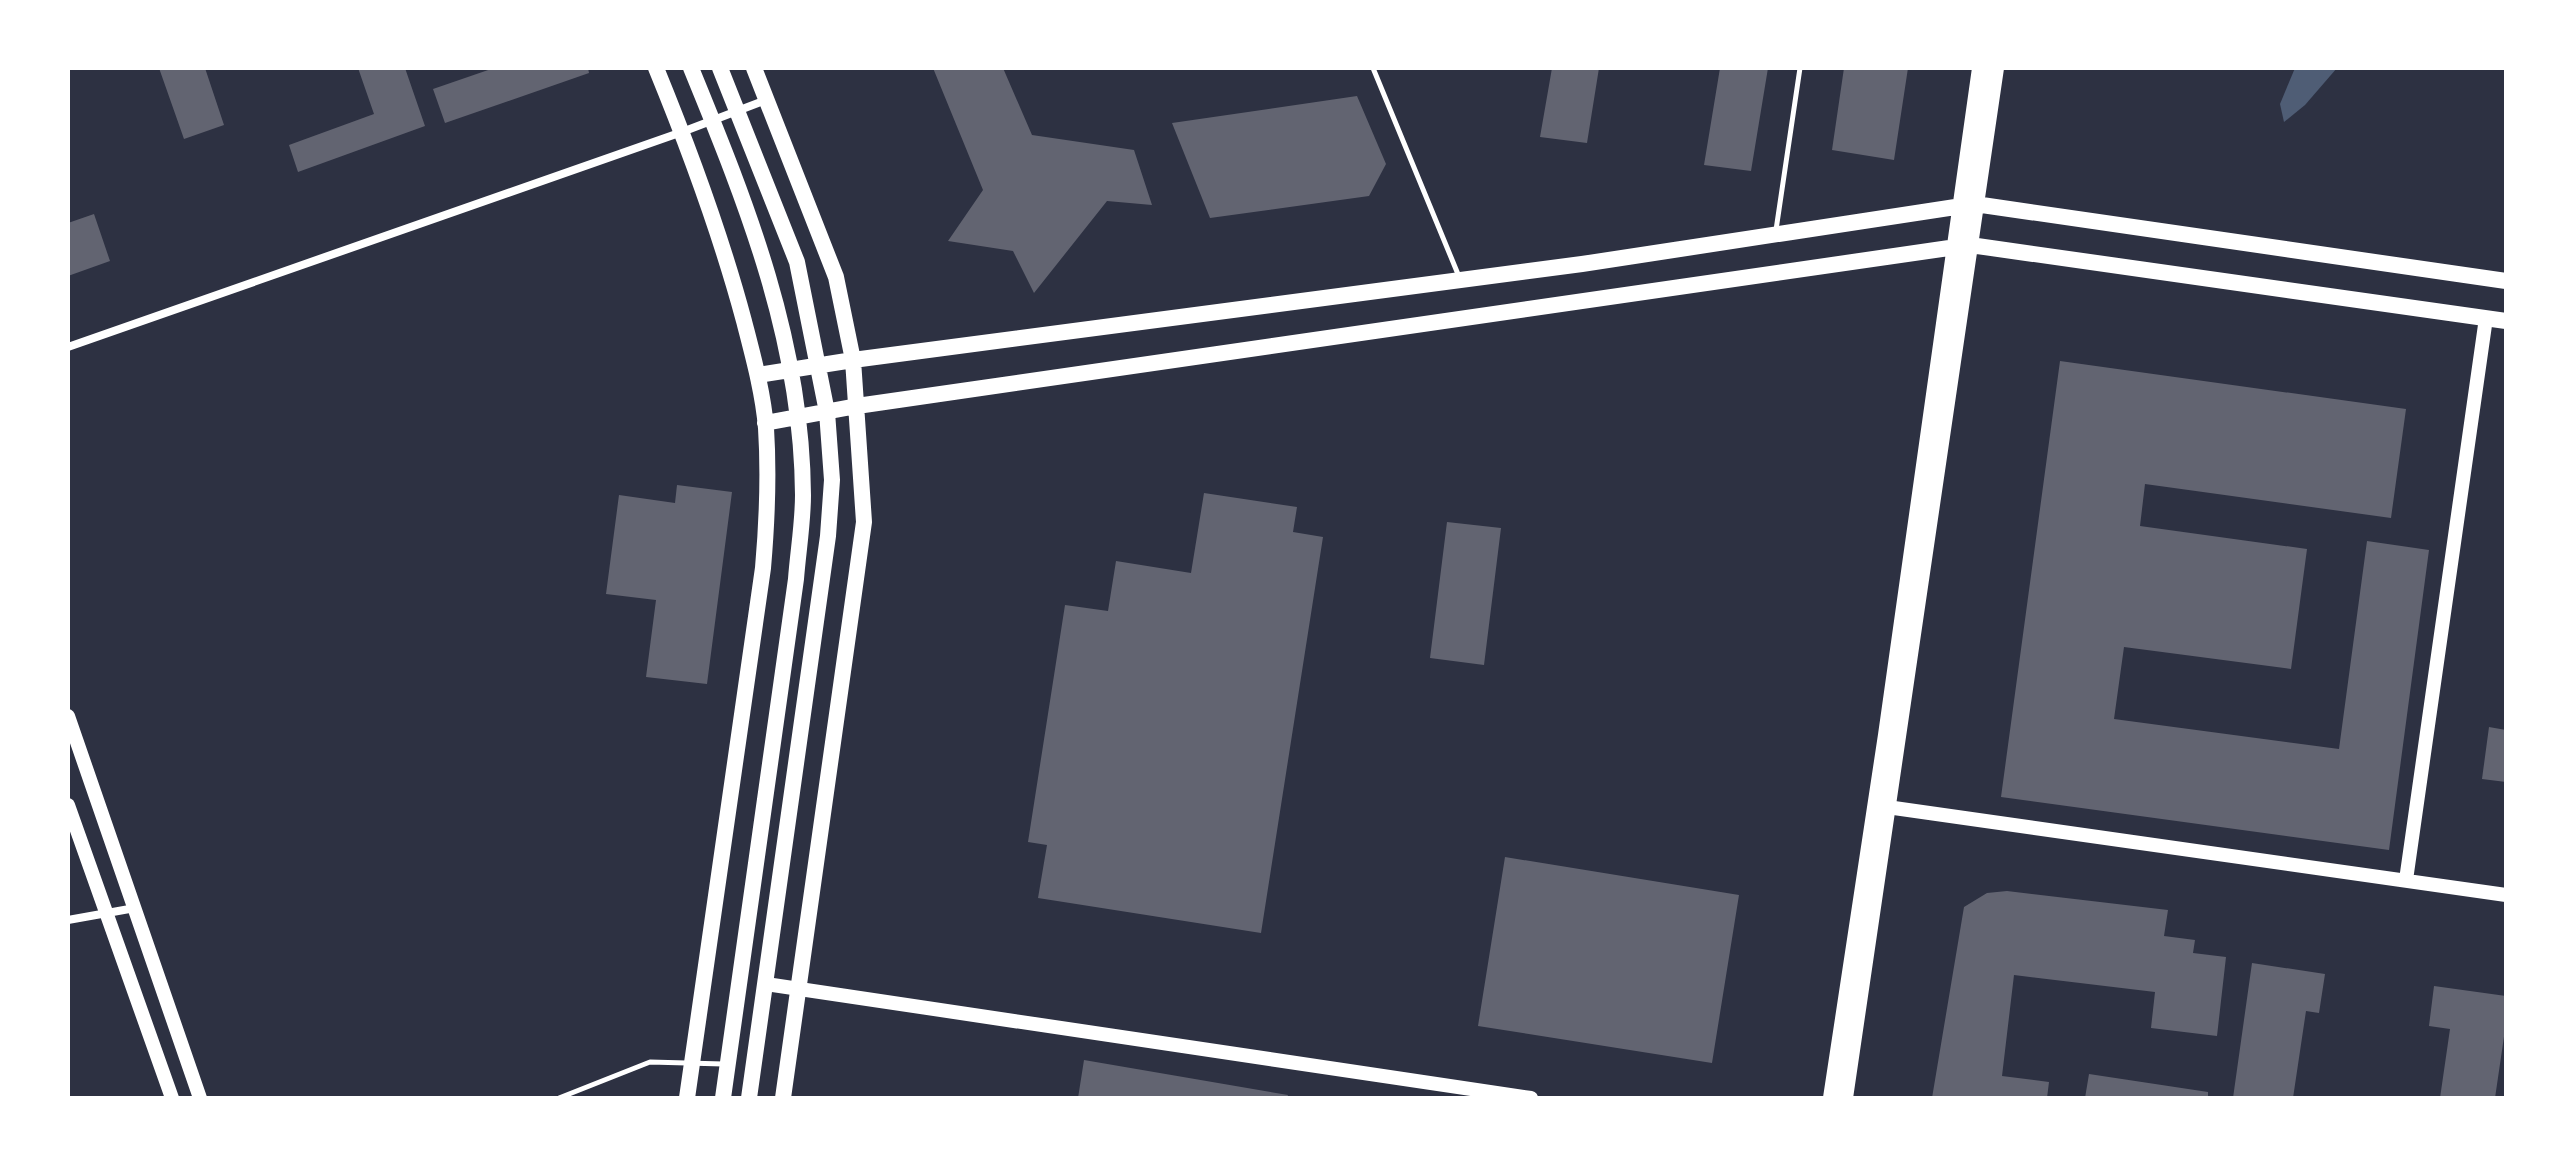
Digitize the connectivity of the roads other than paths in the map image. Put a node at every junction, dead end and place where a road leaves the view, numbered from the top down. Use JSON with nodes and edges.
{"nodes":[{"id":1,"x":656,"y":68,"type":"edge"},
{"id":2,"x":691,"y":68,"type":"edge"},
{"id":3,"x":720,"y":68,"type":"edge"},
{"id":4,"x":754,"y":68,"type":"edge"},
{"id":5,"x":1373,"y":68,"type":"edge"},
{"id":6,"x":1800,"y":68,"type":"edge"},
{"id":7,"x":1980,"y":68,"type":"edge"},
{"id":8,"x":1996,"y":68,"type":"edge"},
{"id":9,"x":767,"y":100,"type":"junction"},
{"id":10,"x":737,"y":111,"type":"junction"},
{"id":11,"x":713,"y":120,"type":"junction"},
{"id":12,"x":682,"y":132,"type":"junction"},
{"id":13,"x":1968,"y":205,"type":"junction"},
{"id":14,"x":1775,"y":235,"type":"junction"},
{"id":15,"x":1962,"y":246,"type":"junction"},
{"id":16,"x":1461,"y":280,"type":"junction"},
{"id":17,"x":2506,"y":281,"type":"edge"},
{"id":18,"x":2486,"y":318,"type":"junction"},
{"id":19,"x":2506,"y":321,"type":"edge"},
{"id":20,"x":68,"y":347,"type":"edge"},
{"id":21,"x":853,"y":360,"type":"junction"},
{"id":22,"x":819,"y":365,"type":"junction"},
{"id":23,"x":792,"y":369,"type":"junction"},
{"id":24,"x":758,"y":375,"type":"junction"},
{"id":25,"x":857,"y":406,"type":"junction"},
{"id":26,"x":827,"y":412,"type":"junction"},
{"id":27,"x":798,"y":417,"type":"junction"},
{"id":28,"x":765,"y":423,"type":"junction"},
{"id":29,"x":68,"y":716,"type":"edge"},
{"id":30,"x":68,"y":805,"type":"edge"},
{"id":31,"x":1887,"y":807,"type":"junction"},
{"id":32,"x":2406,"y":880,"type":"junction"},
{"id":33,"x":2506,"y":895,"type":"edge"},
{"id":34,"x":136,"y":907,"type":"junction"},
{"id":35,"x":106,"y":913,"type":"junction"},
{"id":36,"x":68,"y":920,"type":"edge"},
{"id":37,"x":766,"y":984,"type":"junction"},
{"id":38,"x":798,"y":989,"type":"junction"},
{"id":39,"x":693,"y":1063,"type":"junction"},
{"id":40,"x":728,"y":1064,"type":"junction"},
{"id":41,"x":172,"y":1098,"type":"edge"},
{"id":42,"x":200,"y":1098,"type":"edge"},
{"id":43,"x":559,"y":1098,"type":"edge"},
{"id":44,"x":687,"y":1098,"type":"edge"},
{"id":45,"x":723,"y":1098,"type":"edge"},
{"id":46,"x":749,"y":1098,"type":"edge"},
{"id":47,"x":783,"y":1098,"type":"edge"},
{"id":48,"x":1531,"y":1098,"type":"edge"},
{"id":49,"x":1831,"y":1098,"type":"edge"},
{"id":50,"x":1845,"y":1098,"type":"edge"}],
"edges":[{"from":1,"to":12,"type":"main road"},
{"from":2,"to":11,"type":"main road"},
{"from":3,"to":10,"type":"main road"},
{"from":4,"to":9,"type":"main road"},
{"from":5,"to":16,"type":"lane"},
{"from":6,"to":14,"type":"lane"},
{"from":7,"to":13,"type":"main road"},
{"from":8,"to":13,"type":"main road"},
{"from":9,"to":10,"type":"street"},
{"from":9,"to":21,"type":"main road"},
{"from":10,"to":11,"type":"street"},
{"from":10,"to":22,"type":"main road"},
{"from":11,"to":12,"type":"street"},
{"from":11,"to":23,"type":"main road"},
{"from":12,"to":20,"type":"street"},
{"from":12,"to":24,"type":"main road"},
{"from":13,"to":14,"type":"main road"},
{"from":13,"to":15,"type":"main road"},
{"from":13,"to":17,"type":"main road"},
{"from":14,"to":16,"type":"main road"},
{"from":15,"to":18,"type":"main road"},
{"from":15,"to":25,"type":"main road"},
{"from":15,"to":31,"type":"main road"},
{"from":15,"to":49,"type":"main road"},
{"from":16,"to":21,"type":"main road"},
{"from":18,"to":19,"type":"main road"},
{"from":18,"to":32,"type":"street"},
{"from":21,"to":22,"type":"main road"},
{"from":21,"to":25,"type":"main road"},
{"from":22,"to":23,"type":"main road"},
{"from":22,"to":26,"type":"main road"},
{"from":23,"to":24,"type":"main road"},
{"from":23,"to":27,"type":"main road"},
{"from":24,"to":28,"type":"main road"},
{"from":25,"to":26,"type":"main road"},
{"from":25,"to":38,"type":"main road"},
{"from":26,"to":27,"type":"main road"},
{"from":26,"to":37,"type":"main road"},
{"from":27,"to":28,"type":"main road"},
{"from":27,"to":40,"type":"main road"},
{"from":28,"to":39,"type":"main road"},
{"from":29,"to":34,"type":"street"},
{"from":30,"to":35,"type":"street"},
{"from":31,"to":32,"type":"street"},
{"from":31,"to":50,"type":"main road"},
{"from":32,"to":33,"type":"street"},
{"from":34,"to":35,"type":"street"},
{"from":34,"to":42,"type":"street"},
{"from":35,"to":36,"type":"street"},
{"from":35,"to":41,"type":"street"},
{"from":37,"to":38,"type":"street"},
{"from":37,"to":46,"type":"main road"},
{"from":38,"to":47,"type":"main road"},
{"from":38,"to":48,"type":"street"},
{"from":39,"to":40,"type":"lane"},
{"from":39,"to":43,"type":"lane"},
{"from":39,"to":44,"type":"main road"},
{"from":40,"to":45,"type":"main road"}]}
